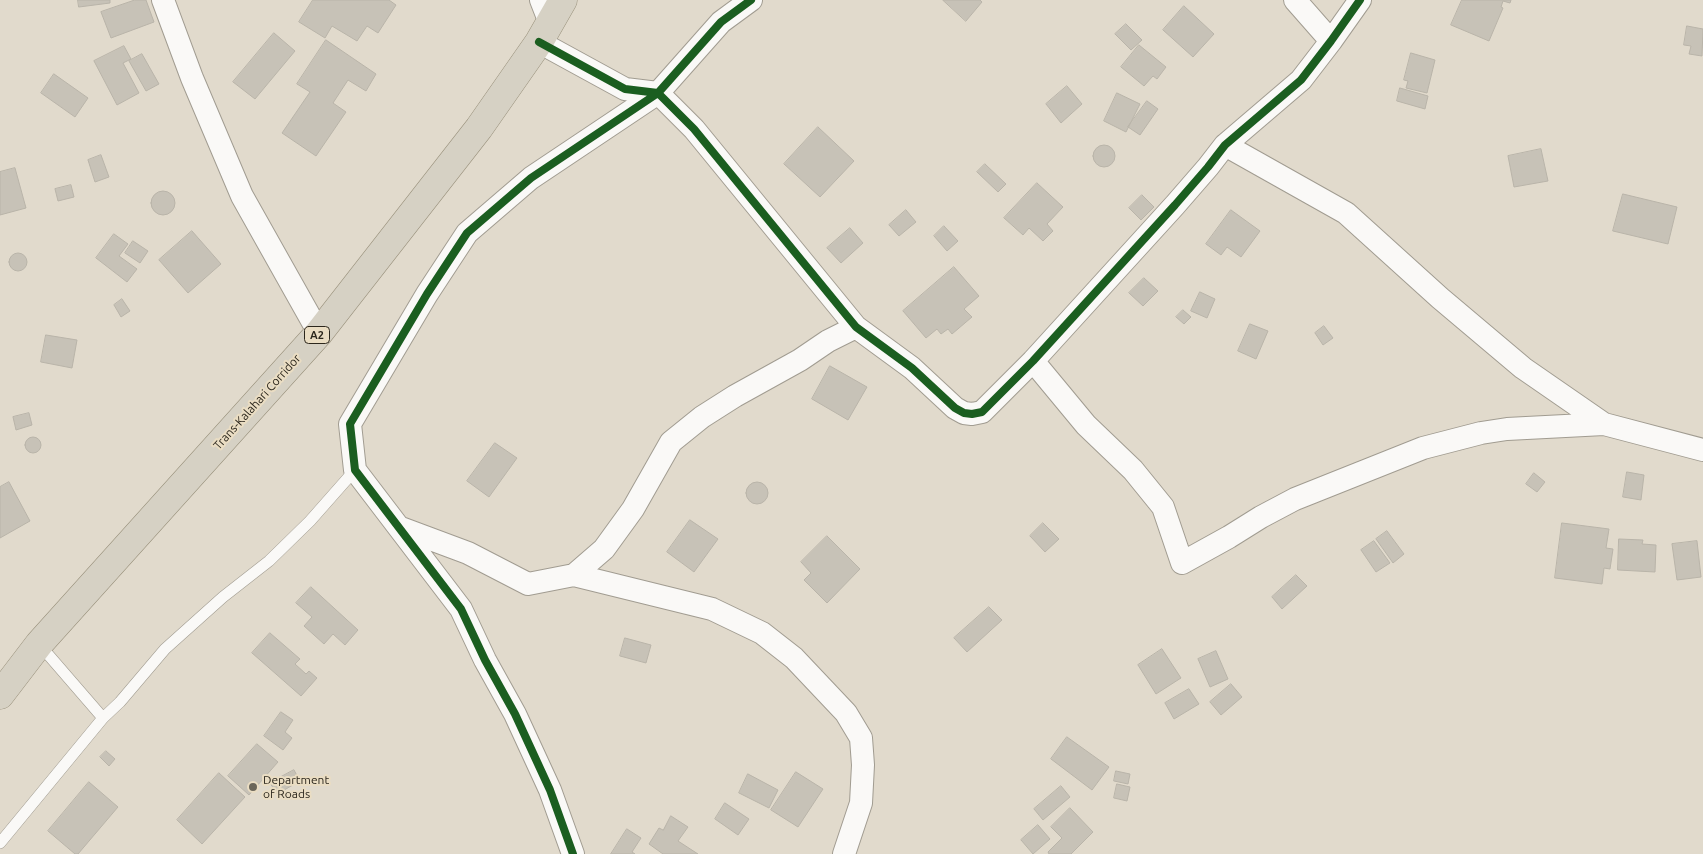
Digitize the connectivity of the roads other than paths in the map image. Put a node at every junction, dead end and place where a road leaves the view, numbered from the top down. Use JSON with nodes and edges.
{"nodes":[{"id":1,"x":163,"y":0,"type":"edge"},
{"id":2,"x":751,"y":0,"type":"edge"},
{"id":3,"x":1295,"y":0,"type":"edge"},
{"id":4,"x":1360,"y":0,"type":"edge"},
{"id":5,"x":548,"y":16,"type":"edge"},
{"id":6,"x":1331,"y":41,"type":"junction"},
{"id":7,"x":658,"y":93,"type":"junction"},
{"id":8,"x":1224,"y":145,"type":"junction"},
{"id":9,"x":856,"y":327,"type":"junction"},
{"id":10,"x":319,"y":333,"type":"junction"},
{"id":11,"x":1033,"y":361,"type":"junction"},
{"id":12,"x":1604,"y":424,"type":"junction"},
{"id":13,"x":1703,"y":450,"type":"edge"},
{"id":14,"x":355,"y":470,"type":"junction"},
{"id":15,"x":400,"y":528,"type":"junction"},
{"id":16,"x":574,"y":575,"type":"junction"},
{"id":17,"x":39,"y":644,"type":"junction"},
{"id":18,"x":0,"y":671,"type":"edge"},
{"id":19,"x":0,"y":695,"type":"edge"},
{"id":20,"x":103,"y":718,"type":"junction"},
{"id":21,"x":0,"y":843,"type":"edge"},
{"id":22,"x":573,"y":854,"type":"edge"},
{"id":23,"x":844,"y":854,"type":"edge"}],
"edges":[{"from":1,"to":10,"type":"street"},
{"from":2,"to":7,"type":"street"},
{"from":3,"to":6,"type":"street"},
{"from":4,"to":6,"type":"street"},
{"from":5,"to":7,"type":"street"},
{"from":5,"to":10,"type":"highway","name":"Trans-Kalahari Corridor","number":"A2"},
{"from":6,"to":8,"type":"street"},
{"from":7,"to":9,"type":"street"},
{"from":7,"to":14,"type":"street"},
{"from":8,"to":11,"type":"street"},
{"from":8,"to":12,"type":"street"},
{"from":9,"to":11,"type":"street"},
{"from":9,"to":16,"type":"street"},
{"from":10,"to":17,"type":"highway","name":"Trans-Kalahari Corridor","number":"A2"},
{"from":11,"to":12,"type":"street"},
{"from":12,"to":13,"type":"street"},
{"from":14,"to":15,"type":"street"},
{"from":14,"to":20,"type":"lane"},
{"from":15,"to":16,"type":"street"},
{"from":15,"to":22,"type":"street"},
{"from":16,"to":23,"type":"street"},
{"from":17,"to":18,"type":"highway","name":"Trans-Kalahari Corridor","number":"A2"},
{"from":17,"to":19,"type":"highway","name":"Trans-Kalahari Corridor","number":"A2"},
{"from":17,"to":20,"type":"lane"},
{"from":20,"to":21,"type":"lane"}]}
